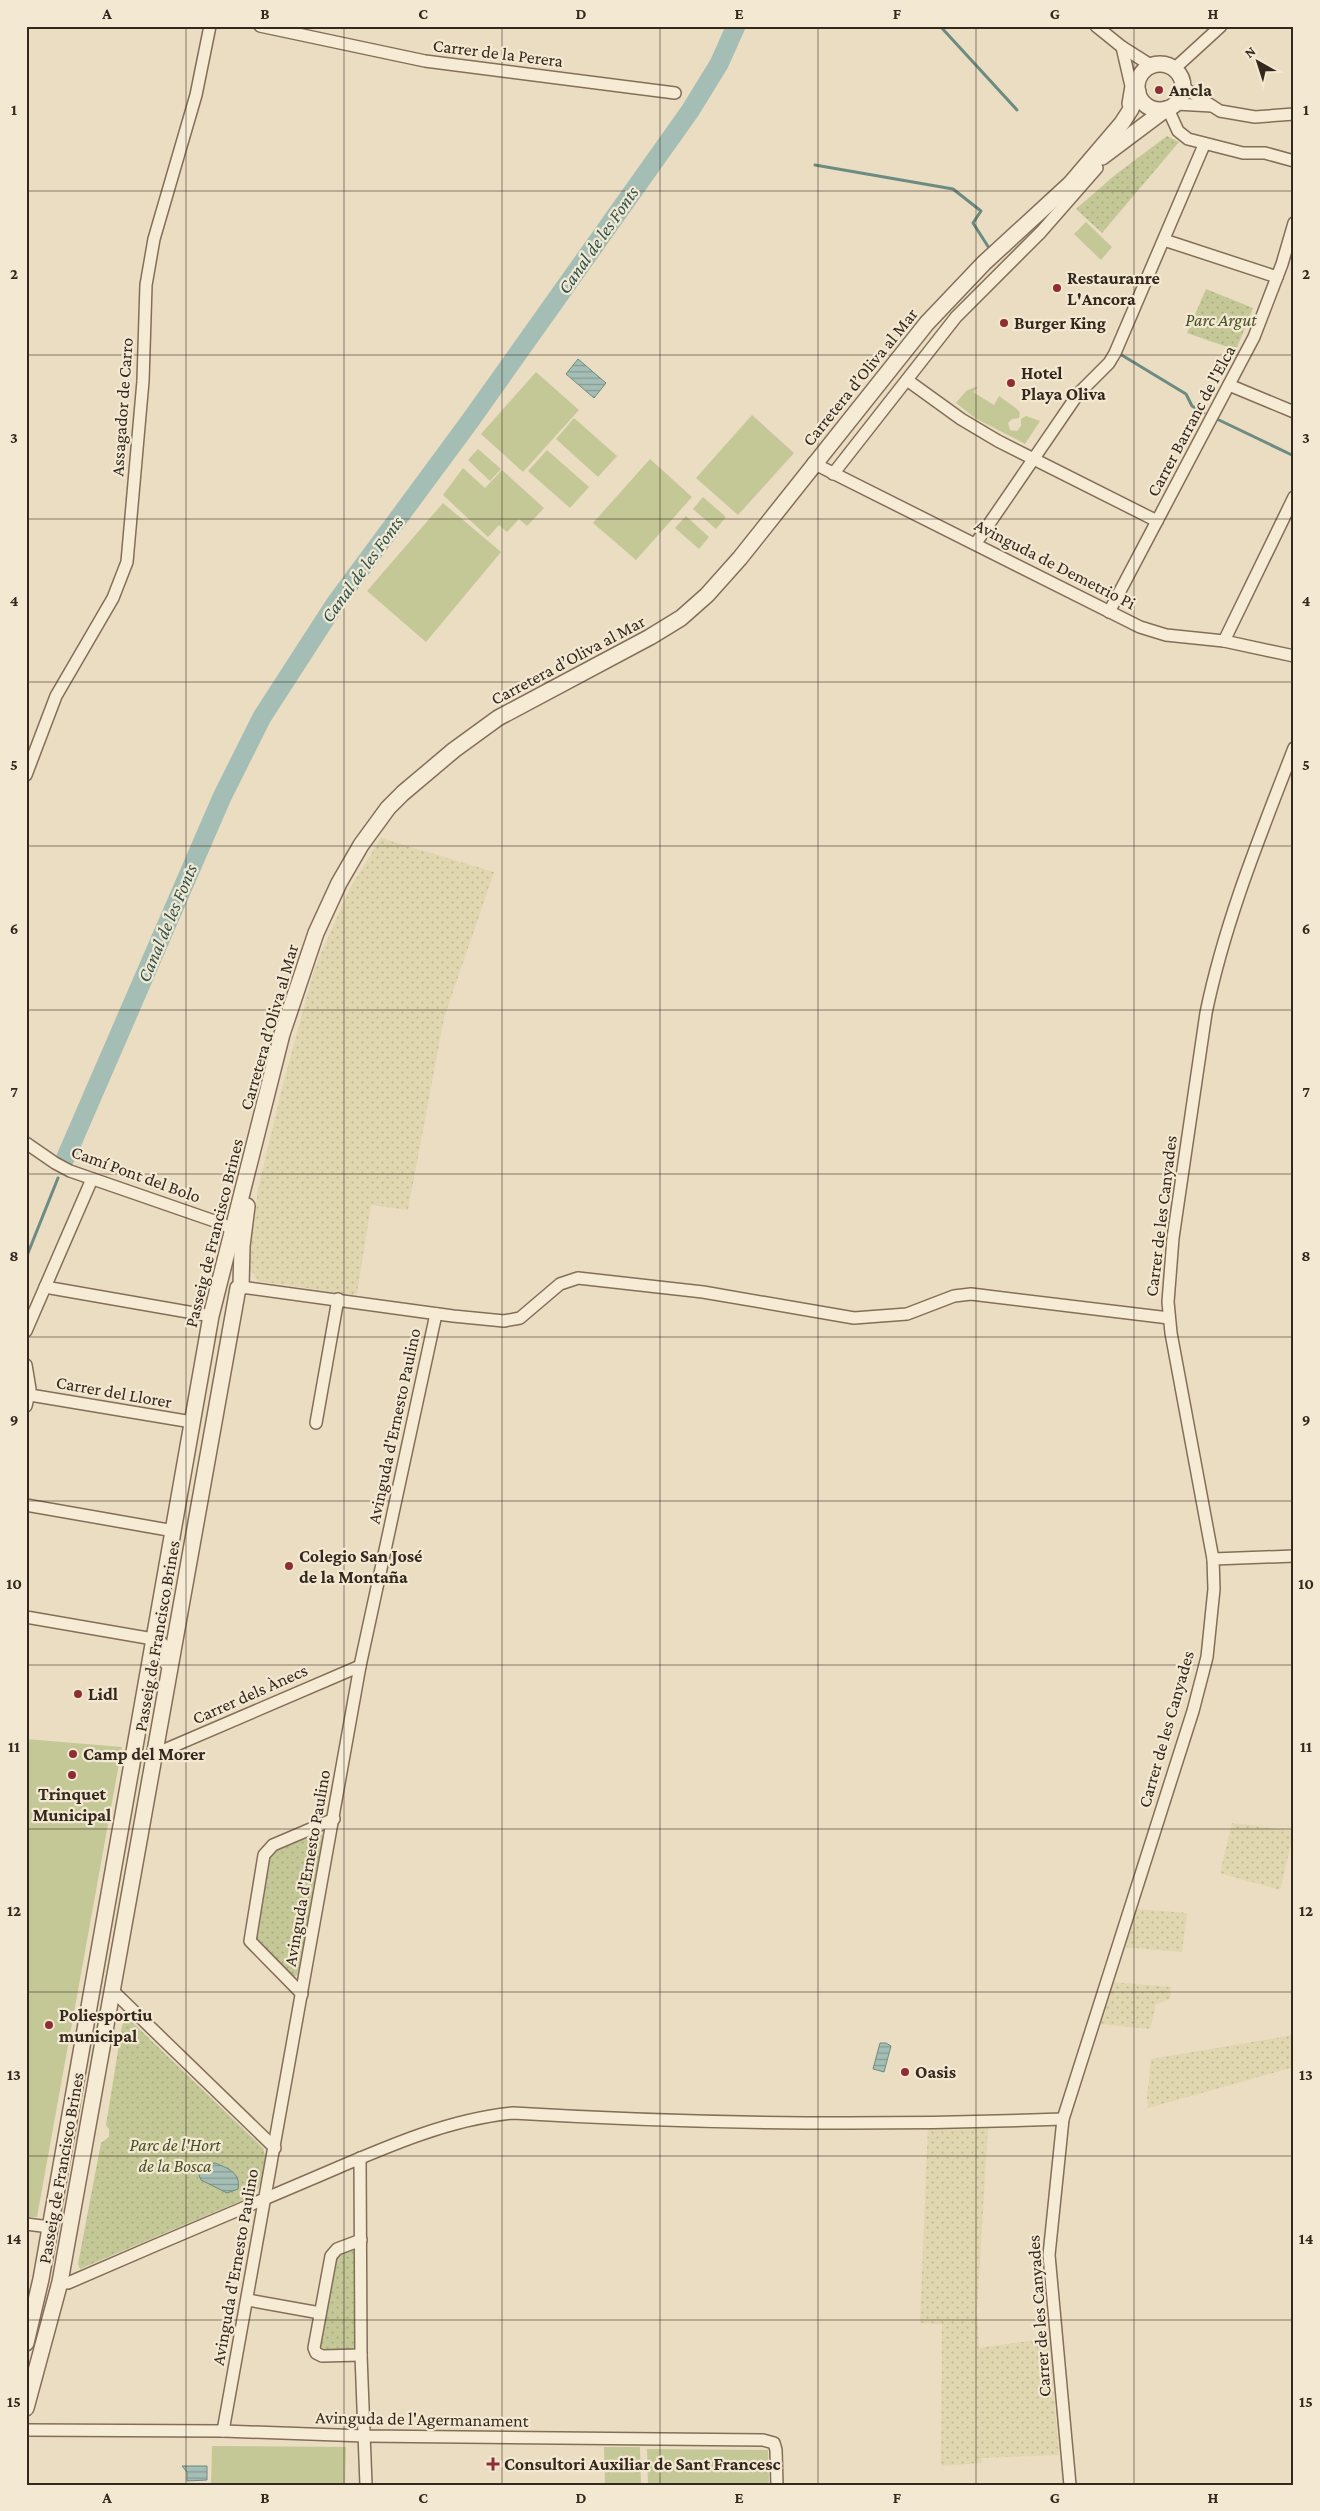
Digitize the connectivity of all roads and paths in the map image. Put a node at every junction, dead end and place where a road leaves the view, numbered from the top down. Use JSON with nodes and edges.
{"nodes":[{"id":1,"x":210,"y":26,"type":"edge"},
{"id":2,"x":260,"y":26,"type":"edge"},
{"id":3,"x":1096,"y":26,"type":"edge"},
{"id":4,"x":1221,"y":26,"type":"edge"},
{"id":5,"x":290,"y":29,"type":"edge"},
{"id":6,"x":1122,"y":47,"type":"junction"},
{"id":7,"x":1152,"y":66,"type":"junction"},
{"id":8,"x":1174,"y":69,"type":"junction"},
{"id":9,"x":1138,"y":86,"type":"junction"},
{"id":10,"x":1183,"y":88,"type":"junction"},
{"id":11,"x":675,"y":94,"type":"dead end"},
{"id":12,"x":1213,"y":106,"type":"junction"},
{"id":13,"x":1166,"y":108,"type":"junction"},
{"id":14,"x":1294,"y":114,"type":"edge"},
{"id":15,"x":1204,"y":145,"type":"junction"},
{"id":16,"x":1099,"y":149,"type":"junction"},
{"id":17,"x":1294,"y":161,"type":"edge"},
{"id":18,"x":1097,"y":168,"type":"dead end"},
{"id":19,"x":1070,"y":184,"type":"junction"},
{"id":20,"x":1294,"y":223,"type":"edge"},
{"id":21,"x":1164,"y":240,"type":"junction"},
{"id":22,"x":1277,"y":277,"type":"junction"},
{"id":23,"x":907,"y":380,"type":"junction"},
{"id":24,"x":1229,"y":385,"type":"junction"},
{"id":25,"x":1294,"y":412,"type":"edge"},
{"id":26,"x":1032,"y":458,"type":"junction"},
{"id":27,"x":813,"y":463,"type":"junction"},
{"id":28,"x":833,"y":474,"type":"junction"},
{"id":29,"x":1294,"y":497,"type":"edge"},
{"id":30,"x":1157,"y":521,"type":"junction"},
{"id":31,"x":976,"y":544,"type":"junction"},
{"id":32,"x":1109,"y":612,"type":"junction"},
{"id":33,"x":1224,"y":641,"type":"junction"},
{"id":34,"x":1294,"y":656,"type":"edge"},
{"id":35,"x":1294,"y":748,"type":"edge"},
{"id":36,"x":26,"y":775,"type":"edge"},
{"id":37,"x":258,"y":1135,"type":"junction"},
{"id":38,"x":26,"y":1143,"type":"edge"},
{"id":39,"x":92,"y":1179,"type":"junction"},
{"id":40,"x":232,"y":1230,"type":"junction"},
{"id":41,"x":221,"y":1279,"type":"junction"},
{"id":42,"x":240,"y":1280,"type":"junction"},
{"id":43,"x":45,"y":1287,"type":"junction"},
{"id":44,"x":338,"y":1299,"type":"junction"},
{"id":45,"x":436,"y":1314,"type":"junction"},
{"id":46,"x":211,"y":1316,"type":"junction"},
{"id":47,"x":1169,"y":1318,"type":"junction"},
{"id":48,"x":26,"y":1331,"type":"edge"},
{"id":49,"x":26,"y":1365,"type":"edge"},
{"id":50,"x":28,"y":1401,"type":"edge"},
{"id":51,"x":192,"y":1422,"type":"junction"},
{"id":52,"x":316,"y":1423,"type":"dead end"},
{"id":53,"x":26,"y":1505,"type":"edge"},
{"id":54,"x":174,"y":1531,"type":"junction"},
{"id":55,"x":1294,"y":1556,"type":"edge"},
{"id":56,"x":1213,"y":1559,"type":"junction"},
{"id":57,"x":26,"y":1617,"type":"edge"},
{"id":58,"x":154,"y":1640,"type":"junction"},
{"id":59,"x":360,"y":1666,"type":"junction"},
{"id":60,"x":163,"y":1707,"type":"junction"},
{"id":61,"x":155,"y":1754,"type":"junction"},
{"id":62,"x":334,"y":1819,"type":"junction"},
{"id":63,"x":112,"y":1990,"type":"junction"},
{"id":64,"x":302,"y":1994,"type":"junction"},
{"id":65,"x":1063,"y":2119,"type":"junction"},
{"id":66,"x":275,"y":2148,"type":"junction"},
{"id":67,"x":360,"y":2158,"type":"junction"},
{"id":68,"x":265,"y":2198,"type":"junction"},
{"id":69,"x":26,"y":2224,"type":"edge"},
{"id":70,"x":50,"y":2227,"type":"junction"},
{"id":71,"x":361,"y":2240,"type":"junction"},
{"id":72,"x":40,"y":2285,"type":"junction"},
{"id":73,"x":59,"y":2289,"type":"junction"},
{"id":74,"x":248,"y":2300,"type":"junction"},
{"id":75,"x":320,"y":2313,"type":"junction"},
{"id":76,"x":26,"y":2342,"type":"edge"},
{"id":77,"x":361,"y":2355,"type":"junction"},
{"id":78,"x":26,"y":2408,"type":"edge"},
{"id":79,"x":26,"y":2430,"type":"edge"},
{"id":80,"x":223,"y":2431,"type":"junction"},
{"id":81,"x":365,"y":2436,"type":"junction"},
{"id":82,"x":366,"y":2485,"type":"edge"},
{"id":83,"x":777,"y":2485,"type":"edge"},
{"id":84,"x":1070,"y":2485,"type":"edge"}],
"edges":[{"from":1,"to":36,"type":"street","name":"Assagador de Carro"},
{"from":2,"to":5,"type":"street","name":"Carrer de la Perera"},
{"from":3,"to":6,"type":"street"},
{"from":4,"to":8,"type":"street"},
{"from":5,"to":11,"type":"street","name":"Carrer de la Perera"},
{"from":6,"to":7,"type":"street"},
{"from":6,"to":9,"type":"street"},
{"from":6,"to":16,"type":"street"},
{"from":7,"to":8,"type":"street"},
{"from":7,"to":9,"type":"street"},
{"from":8,"to":10,"type":"street"},
{"from":9,"to":13,"type":"street"},
{"from":9,"to":16,"type":"street"},
{"from":10,"to":12,"type":"street"},
{"from":10,"to":13,"type":"street"},
{"from":12,"to":13,"type":"street"},
{"from":12,"to":14,"type":"street"},
{"from":13,"to":15,"type":"street"},
{"from":13,"to":16,"type":"street"},
{"from":13,"to":19,"type":"street"},
{"from":15,"to":17,"type":"street"},
{"from":15,"to":21,"type":"street"},
{"from":16,"to":19,"type":"street"},
{"from":18,"to":23,"type":"street"},
{"from":19,"to":27,"type":"street","name":"Carretera d’Oliva al Mar"},
{"from":20,"to":22,"type":"street","name":"Carrer Barranc de l'Elca"},
{"from":21,"to":22,"type":"street"},
{"from":21,"to":26,"type":"street"},
{"from":22,"to":24,"type":"street","name":"Carrer Barranc de l'Elca"},
{"from":23,"to":26,"type":"street"},
{"from":23,"to":28,"type":"street"},
{"from":24,"to":25,"type":"street"},
{"from":24,"to":30,"type":"street","name":"Carrer Barranc de l'Elca"},
{"from":26,"to":30,"type":"street"},
{"from":26,"to":31,"type":"street"},
{"from":27,"to":28,"type":"street","name":"Avinguda de Demetrio Pi"},
{"from":27,"to":37,"type":"street","name":"Carretera d’Oliva al Mar"},
{"from":28,"to":31,"type":"street","name":"Avinguda de Demetrio Pi"},
{"from":29,"to":33,"type":"street"},
{"from":30,"to":32,"type":"street","name":"Carrer Barranc de l'Elca"},
{"from":31,"to":32,"type":"street","name":"Avinguda de Demetrio Pi"},
{"from":32,"to":33,"type":"street","name":"Avinguda de Demetrio Pi"},
{"from":33,"to":34,"type":"street","name":"Avinguda de Demetrio Pi"},
{"from":35,"to":47,"type":"street","name":"Carrer de les Canyades"},
{"from":37,"to":40,"type":"street","name":"Passeig de Francisco Brines"},
{"from":37,"to":42,"type":"street","name":"Passeig de Francisco Brines"},
{"from":38,"to":39,"type":"street","name":"Camí Pont del Bolo"},
{"from":39,"to":40,"type":"street","name":"Camí Pont del Bolo"},
{"from":39,"to":43,"type":"street"},
{"from":40,"to":41,"type":"street","name":"Passeig de Francisco Brines"},
{"from":40,"to":42,"type":"street"},
{"from":41,"to":42,"type":"street"},
{"from":41,"to":46,"type":"street","name":"Passeig de Francisco Brines"},
{"from":42,"to":44,"type":"street"},
{"from":42,"to":60,"type":"street","name":"Passeig de Francisco Brines"},
{"from":43,"to":46,"type":"street"},
{"from":43,"to":48,"type":"street"},
{"from":44,"to":45,"type":"street"},
{"from":44,"to":52,"type":"street"},
{"from":45,"to":47,"type":"street"},
{"from":45,"to":59,"type":"street","name":"Avinguda d'Ernesto Paulino"},
{"from":46,"to":51,"type":"street","name":"Passeig de Francisco Brines"},
{"from":47,"to":56,"type":"street","name":"Carrer de les Canyades"},
{"from":49,"to":50,"type":"street"},
{"from":50,"to":51,"type":"street","name":"Carrer del Llorer"},
{"from":51,"to":54,"type":"street","name":"Passeig de Francisco Brines"},
{"from":53,"to":54,"type":"street"},
{"from":54,"to":58,"type":"street","name":"Passeig de Francisco Brines"},
{"from":55,"to":56,"type":"street"},
{"from":56,"to":65,"type":"street","name":"Carrer de les Canyades"},
{"from":57,"to":58,"type":"street"},
{"from":58,"to":60,"type":"street"},
{"from":58,"to":70,"type":"street","name":"Passeig de Francisco Brines"},
{"from":59,"to":61,"type":"street","name":"Carrer dels Ànecs"},
{"from":59,"to":62,"type":"street","name":"Avinguda d'Ernesto Paulino"},
{"from":60,"to":61,"type":"street","name":"Passeig de Francisco Brines"},
{"from":61,"to":63,"type":"street","name":"Passeig de Francisco Brines"},
{"from":62,"to":64,"type":"street","name":"Avinguda d'Ernesto Paulino"},
{"from":62,"to":64,"type":"street"},
{"from":63,"to":66,"type":"street"},
{"from":63,"to":73,"type":"street","name":"Passeig de Francisco Brines"},
{"from":64,"to":66,"type":"street","name":"Avinguda d'Ernesto Paulino"},
{"from":65,"to":67,"type":"street"},
{"from":65,"to":84,"type":"street","name":"Carrer de les Canyades"},
{"from":66,"to":68,"type":"street","name":"Avinguda d'Ernesto Paulino"},
{"from":67,"to":68,"type":"street"},
{"from":67,"to":71,"type":"street"},
{"from":68,"to":73,"type":"street"},
{"from":68,"to":74,"type":"street","name":"Avinguda d'Ernesto Paulino"},
{"from":69,"to":70,"type":"street"},
{"from":70,"to":72,"type":"street","name":"Passeig de Francisco Brines"},
{"from":71,"to":75,"type":"street"},
{"from":71,"to":77,"type":"street"},
{"from":72,"to":73,"type":"street"},
{"from":72,"to":76,"type":"street","name":"Passeig de Francisco Brines"},
{"from":73,"to":78,"type":"street","name":"Passeig de Francisco Brines"},
{"from":74,"to":75,"type":"street"},
{"from":74,"to":80,"type":"street","name":"Avinguda d'Ernesto Paulino"},
{"from":75,"to":77,"type":"street"},
{"from":77,"to":81,"type":"street"},
{"from":79,"to":80,"type":"street","name":"Avinguda de l'Agermanament"},
{"from":80,"to":81,"type":"street","name":"Avinguda de l'Agermanament"},
{"from":81,"to":82,"type":"street"},
{"from":81,"to":83,"type":"street","name":"Avinguda de l'Agermanament"}]}
